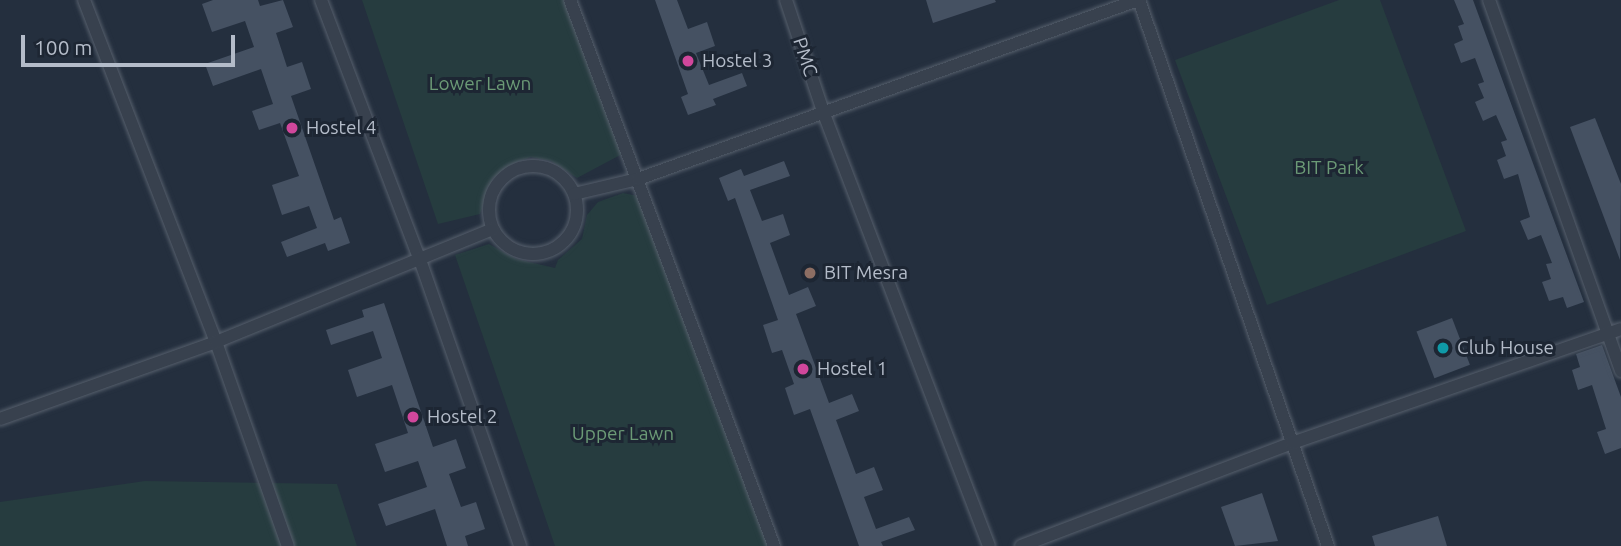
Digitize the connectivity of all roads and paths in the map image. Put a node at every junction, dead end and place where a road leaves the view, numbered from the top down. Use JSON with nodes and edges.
{"nodes":[{"id":1,"x":84,"y":0,"type":"edge"},
{"id":2,"x":321,"y":0,"type":"edge"},
{"id":3,"x":570,"y":0,"type":"edge"},
{"id":4,"x":786,"y":0,"type":"edge"},
{"id":5,"x":1138,"y":0,"type":"edge"},
{"id":6,"x":1489,"y":0,"type":"edge"},
{"id":7,"x":824,"y":114,"type":"junction"},
{"id":8,"x":638,"y":179,"type":"junction"},
{"id":9,"x":574,"y":194,"type":"junction"},
{"id":10,"x":492,"y":229,"type":"junction"},
{"id":11,"x":421,"y":260,"type":"junction"},
{"id":12,"x":1615,"y":331,"type":"edge"},
{"id":13,"x":216,"y":342,"type":"junction"},
{"id":14,"x":1621,"y":371,"type":"edge"},
{"id":15,"x":0,"y":419,"type":"edge"},
{"id":16,"x":1292,"y":443,"type":"junction"},
{"id":17,"x":288,"y":546,"type":"edge"},
{"id":18,"x":520,"y":546,"type":"edge"},
{"id":19,"x":774,"y":546,"type":"edge"},
{"id":20,"x":989,"y":546,"type":"edge"},
{"id":21,"x":1021,"y":546,"type":"edge"},
{"id":22,"x":1328,"y":546,"type":"edge"}],
"edges":[{"from":1,"to":13,"type":"street"},
{"from":2,"to":11,"type":"street"},
{"from":3,"to":8,"type":"street"},
{"from":4,"to":7,"type":"street","name":"PMC"},
{"from":5,"to":7,"type":"street"},
{"from":5,"to":16,"type":"street"},
{"from":6,"to":12,"type":"street"},
{"from":7,"to":8,"type":"street"},
{"from":7,"to":20,"type":"street","name":"PMC"},
{"from":8,"to":9,"type":"street"},
{"from":8,"to":19,"type":"street"},
{"from":9,"to":10,"type":"street"},
{"from":9,"to":10,"type":"street"},
{"from":10,"to":11,"type":"street"},
{"from":11,"to":13,"type":"street"},
{"from":11,"to":18,"type":"street"},
{"from":12,"to":14,"type":"street"},
{"from":12,"to":16,"type":"street"},
{"from":13,"to":15,"type":"street"},
{"from":13,"to":17,"type":"street"},
{"from":16,"to":21,"type":"street"},
{"from":16,"to":22,"type":"street"}]}
